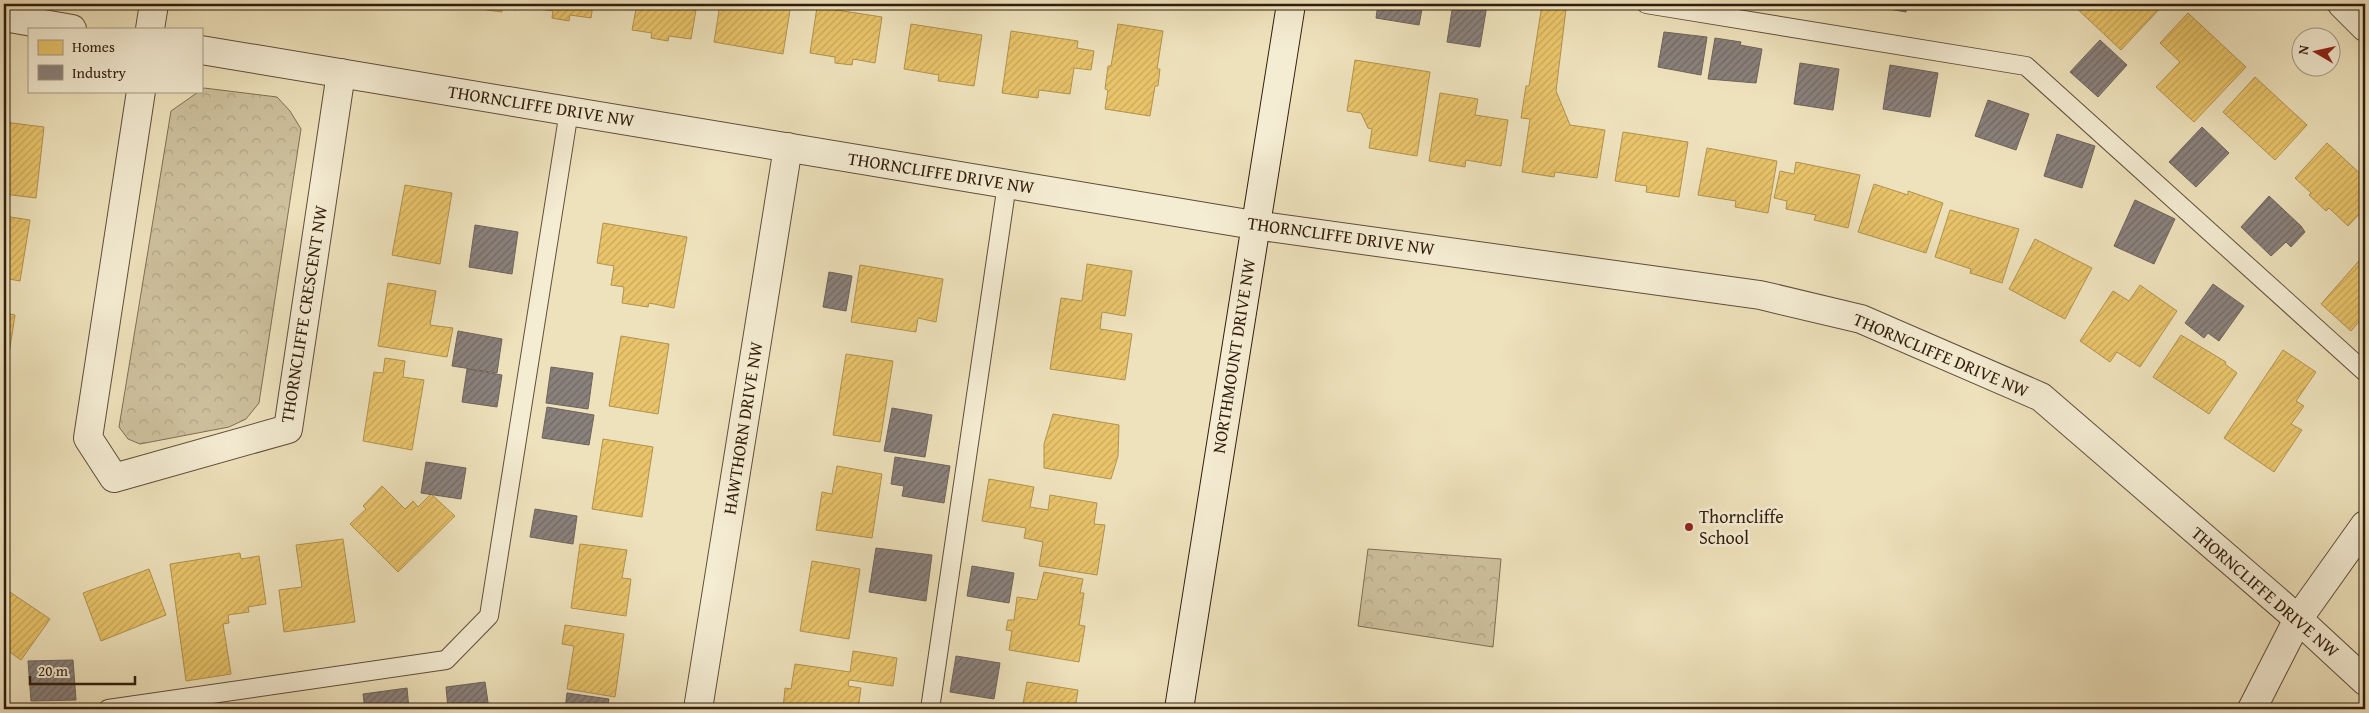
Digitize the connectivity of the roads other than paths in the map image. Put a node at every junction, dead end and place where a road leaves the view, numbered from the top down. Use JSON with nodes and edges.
{"nodes":[{"id":1,"x":154,"y":4,"type":"edge"},
{"id":2,"x":1291,"y":4,"type":"edge"},
{"id":3,"x":1646,"y":4,"type":"edge"},
{"id":4,"x":2342,"y":4,"type":"edge"},
{"id":5,"x":4,"y":17,"type":"edge"},
{"id":6,"x":2365,"y":27,"type":"edge"},
{"id":7,"x":66,"y":28,"type":"edge"},
{"id":8,"x":150,"y":28,"type":"edge"},
{"id":9,"x":202,"y":50,"type":"edge"},
{"id":10,"x":341,"y":74,"type":"junction"},
{"id":11,"x":141,"y":92,"type":"edge"},
{"id":12,"x":569,"y":111,"type":"junction"},
{"id":13,"x":788,"y":147,"type":"junction"},
{"id":14,"x":1007,"y":184,"type":"junction"},
{"id":15,"x":1254,"y":225,"type":"junction"},
{"id":16,"x":2365,"y":372,"type":"edge"},
{"id":17,"x":2365,"y":525,"type":"edge"},
{"id":18,"x":2298,"y":619,"type":"junction"},
{"id":19,"x":2365,"y":681,"type":"edge"},
{"id":20,"x":108,"y":709,"type":"edge"},
{"id":21,"x":698,"y":709,"type":"edge"},
{"id":22,"x":930,"y":709,"type":"edge"},
{"id":23,"x":1179,"y":709,"type":"edge"},
{"id":24,"x":2252,"y":709,"type":"edge"}],
"edges":[{"from":1,"to":8,"type":"street"},
{"from":2,"to":15,"type":"street","name":"NORTHMOUNT DRIVE NW"},
{"from":3,"to":16,"type":"lane"},
{"from":4,"to":6,"type":"street"},
{"from":5,"to":7,"type":"street"},
{"from":9,"to":10,"type":"street","name":"THORNCLIFFE DRIVE NW"},
{"from":10,"to":11,"type":"street","name":"THORNCLIFFE CRESCENT NW"},
{"from":10,"to":12,"type":"street","name":"THORNCLIFFE DRIVE NW"},
{"from":12,"to":13,"type":"street","name":"THORNCLIFFE DRIVE NW"},
{"from":12,"to":20,"type":"lane"},
{"from":13,"to":14,"type":"street","name":"THORNCLIFFE DRIVE NW"},
{"from":13,"to":21,"type":"street","name":"HAWTHORN DRIVE NW"},
{"from":14,"to":15,"type":"street","name":"THORNCLIFFE DRIVE NW"},
{"from":14,"to":22,"type":"lane"},
{"from":15,"to":18,"type":"street","name":"THORNCLIFFE DRIVE NW"},
{"from":15,"to":23,"type":"street","name":"NORTHMOUNT DRIVE NW"},
{"from":17,"to":18,"type":"street"},
{"from":18,"to":19,"type":"street","name":"THORNCLIFFE DRIVE NW"},
{"from":18,"to":24,"type":"street"}]}
